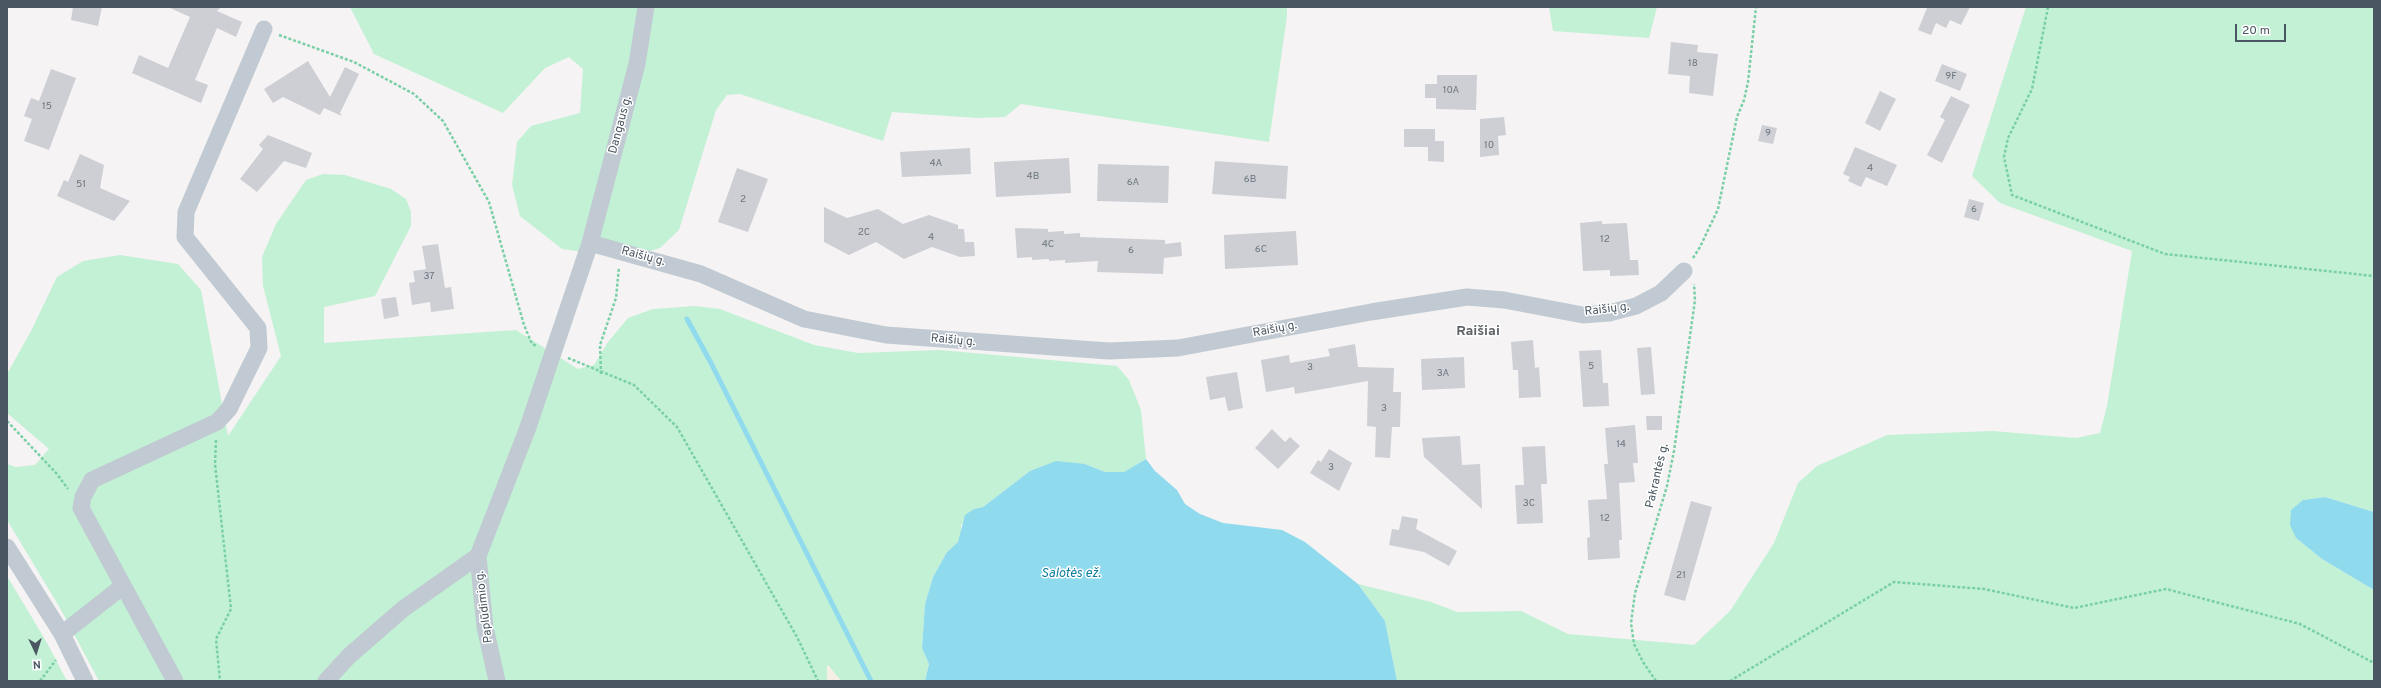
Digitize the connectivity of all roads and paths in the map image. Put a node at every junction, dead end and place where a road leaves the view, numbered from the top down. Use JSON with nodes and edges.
{"nodes":[{"id":1,"x":646,"y":7,"type":"edge"},
{"id":2,"x":1756,"y":7,"type":"edge"},
{"id":3,"x":2048,"y":7,"type":"edge"},
{"id":4,"x":264,"y":29,"type":"joint"},
{"id":5,"x":590,"y":243,"type":"junction"},
{"id":6,"x":620,"y":251,"type":"junction"},
{"id":7,"x":1684,"y":271,"type":"junction"},
{"id":8,"x":2374,"y":276,"type":"edge"},
{"id":9,"x":553,"y":351,"type":"junction"},
{"id":10,"x":601,"y":374,"type":"junction"},
{"id":11,"x":7,"y":421,"type":"edge"},
{"id":12,"x":217,"y":422,"type":"junction"},
{"id":13,"x":81,"y":508,"type":"junction"},
{"id":14,"x":7,"y":547,"type":"edge"},
{"id":15,"x":478,"y":556,"type":"junction"},
{"id":16,"x":123,"y":586,"type":"junction"},
{"id":17,"x":62,"y":634,"type":"junction"},
{"id":18,"x":2374,"y":663,"type":"edge"},
{"id":19,"x":85,"y":681,"type":"edge"},
{"id":20,"x":175,"y":681,"type":"edge"},
{"id":21,"x":220,"y":681,"type":"edge"},
{"id":22,"x":326,"y":681,"type":"edge"},
{"id":23,"x":497,"y":681,"type":"edge"},
{"id":24,"x":818,"y":681,"type":"edge"},
{"id":25,"x":1656,"y":681,"type":"edge"},
{"id":26,"x":1730,"y":681,"type":"edge"}],
"edges":[{"from":1,"to":5,"type":"street","name":"Dangaus g."},
{"from":2,"to":7,"type":"path"},
{"from":3,"to":8,"type":"path"},
{"from":4,"to":9,"type":"path"},
{"from":4,"to":12,"type":"street"},
{"from":5,"to":6,"type":"street","name":"Raišių g."},
{"from":5,"to":9,"type":"street","name":"Dangaus g."},
{"from":6,"to":7,"type":"street","name":"Raišių g."},
{"from":6,"to":10,"type":"path"},
{"from":7,"to":25,"type":"path","name":"Pakrantės g."},
{"from":9,"to":10,"type":"path"},
{"from":9,"to":15,"type":"street","name":"Dangaus g."},
{"from":10,"to":24,"type":"path"},
{"from":11,"to":13,"type":"path"},
{"from":12,"to":13,"type":"street"},
{"from":12,"to":21,"type":"path"},
{"from":13,"to":16,"type":"street"},
{"from":14,"to":17,"type":"street"},
{"from":15,"to":22,"type":"street"},
{"from":15,"to":23,"type":"street","name":"Paplūdimio g."},
{"from":16,"to":17,"type":"street"},
{"from":16,"to":20,"type":"street"},
{"from":17,"to":19,"type":"street"},
{"from":18,"to":26,"type":"path"}]}
